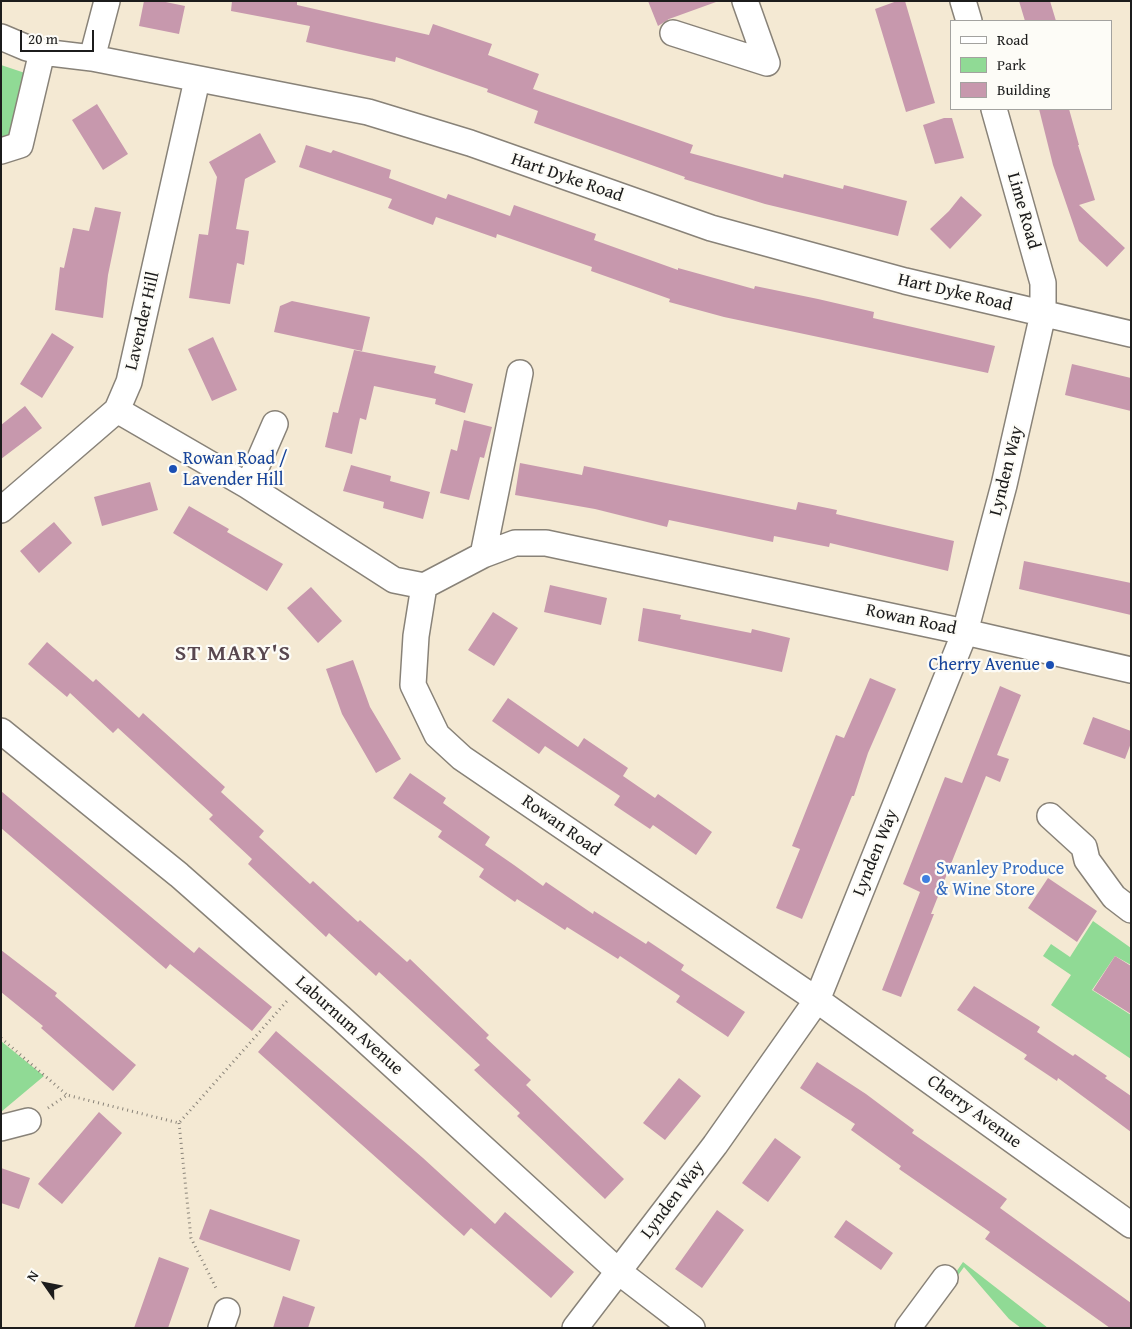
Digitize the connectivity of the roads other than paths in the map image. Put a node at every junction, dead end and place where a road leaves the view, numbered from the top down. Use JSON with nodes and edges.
{"nodes":[{"id":1,"x":107,"y":1,"type":"edge"},
{"id":2,"x":745,"y":1,"type":"edge"},
{"id":3,"x":963,"y":1,"type":"edge"},
{"id":4,"x":969,"y":20,"type":"edge"},
{"id":5,"x":673,"y":33,"type":"dead end"},
{"id":6,"x":1,"y":37,"type":"edge"},
{"id":7,"x":42,"y":52,"type":"junction"},
{"id":8,"x":92,"y":58,"type":"junction"},
{"id":9,"x":197,"y":80,"type":"junction"},
{"id":10,"x":994,"y":110,"type":"edge"},
{"id":11,"x":1,"y":151,"type":"edge"},
{"id":12,"x":1043,"y":314,"type":"junction"},
{"id":13,"x":1131,"y":334,"type":"edge"},
{"id":14,"x":520,"y":373,"type":"dead end"},
{"id":15,"x":117,"y":410,"type":"junction"},
{"id":16,"x":275,"y":424,"type":"dead end"},
{"id":17,"x":248,"y":486,"type":"junction"},
{"id":18,"x":1,"y":510,"type":"edge"},
{"id":19,"x":483,"y":555,"type":"junction"},
{"id":20,"x":424,"y":586,"type":"junction"},
{"id":21,"x":965,"y":632,"type":"junction"},
{"id":22,"x":1131,"y":670,"type":"edge"},
{"id":23,"x":1,"y":731,"type":"edge"},
{"id":24,"x":1050,"y":816,"type":"dead end"},
{"id":25,"x":1131,"y":910,"type":"edge"},
{"id":26,"x":817,"y":1000,"type":"junction"},
{"id":27,"x":28,"y":1121,"type":"road end"},
{"id":28,"x":1,"y":1128,"type":"edge"},
{"id":29,"x":1131,"y":1225,"type":"edge"},
{"id":30,"x":619,"y":1272,"type":"junction"},
{"id":31,"x":944,"y":1278,"type":"dead end"},
{"id":32,"x":574,"y":1328,"type":"edge"},
{"id":33,"x":692,"y":1328,"type":"edge"},
{"id":34,"x":908,"y":1328,"type":"edge"}],
"edges":[{"from":1,"to":8,"type":"street"},
{"from":2,"to":5,"type":"street"},
{"from":3,"to":4,"type":"street"},
{"from":6,"to":7,"type":"street","name":"Hart Dyke Road"},
{"from":7,"to":8,"type":"street","name":"Hart Dyke Road"},
{"from":7,"to":11,"type":"street"},
{"from":8,"to":9,"type":"street","name":"Hart Dyke Road"},
{"from":9,"to":12,"type":"street","name":"Hart Dyke Road"},
{"from":9,"to":15,"type":"street","name":"Lavender Hill"},
{"from":10,"to":12,"type":"street","name":"Lime Road"},
{"from":12,"to":13,"type":"street","name":"Hart Dyke Road"},
{"from":12,"to":21,"type":"street","name":"Lynden Way"},
{"from":14,"to":19,"type":"street"},
{"from":15,"to":17,"type":"street"},
{"from":15,"to":18,"type":"street","name":"Lavender Hill"},
{"from":16,"to":17,"type":"street"},
{"from":17,"to":20,"type":"street"},
{"from":19,"to":20,"type":"street","name":"Rowan Road"},
{"from":19,"to":21,"type":"street","name":"Rowan Road"},
{"from":20,"to":26,"type":"street","name":"Rowan Road"},
{"from":21,"to":22,"type":"street"},
{"from":21,"to":26,"type":"street","name":"Lynden Way"},
{"from":23,"to":30,"type":"street","name":"Laburnum Avenue"},
{"from":24,"to":25,"type":"street"},
{"from":26,"to":29,"type":"street","name":"Cherry Avenue"},
{"from":26,"to":30,"type":"street","name":"Lynden Way"},
{"from":27,"to":28,"type":"street"},
{"from":30,"to":32,"type":"street","name":"Lynden Way"},
{"from":30,"to":33,"type":"street","name":"Laburnum Avenue"},
{"from":31,"to":34,"type":"street"}]}
